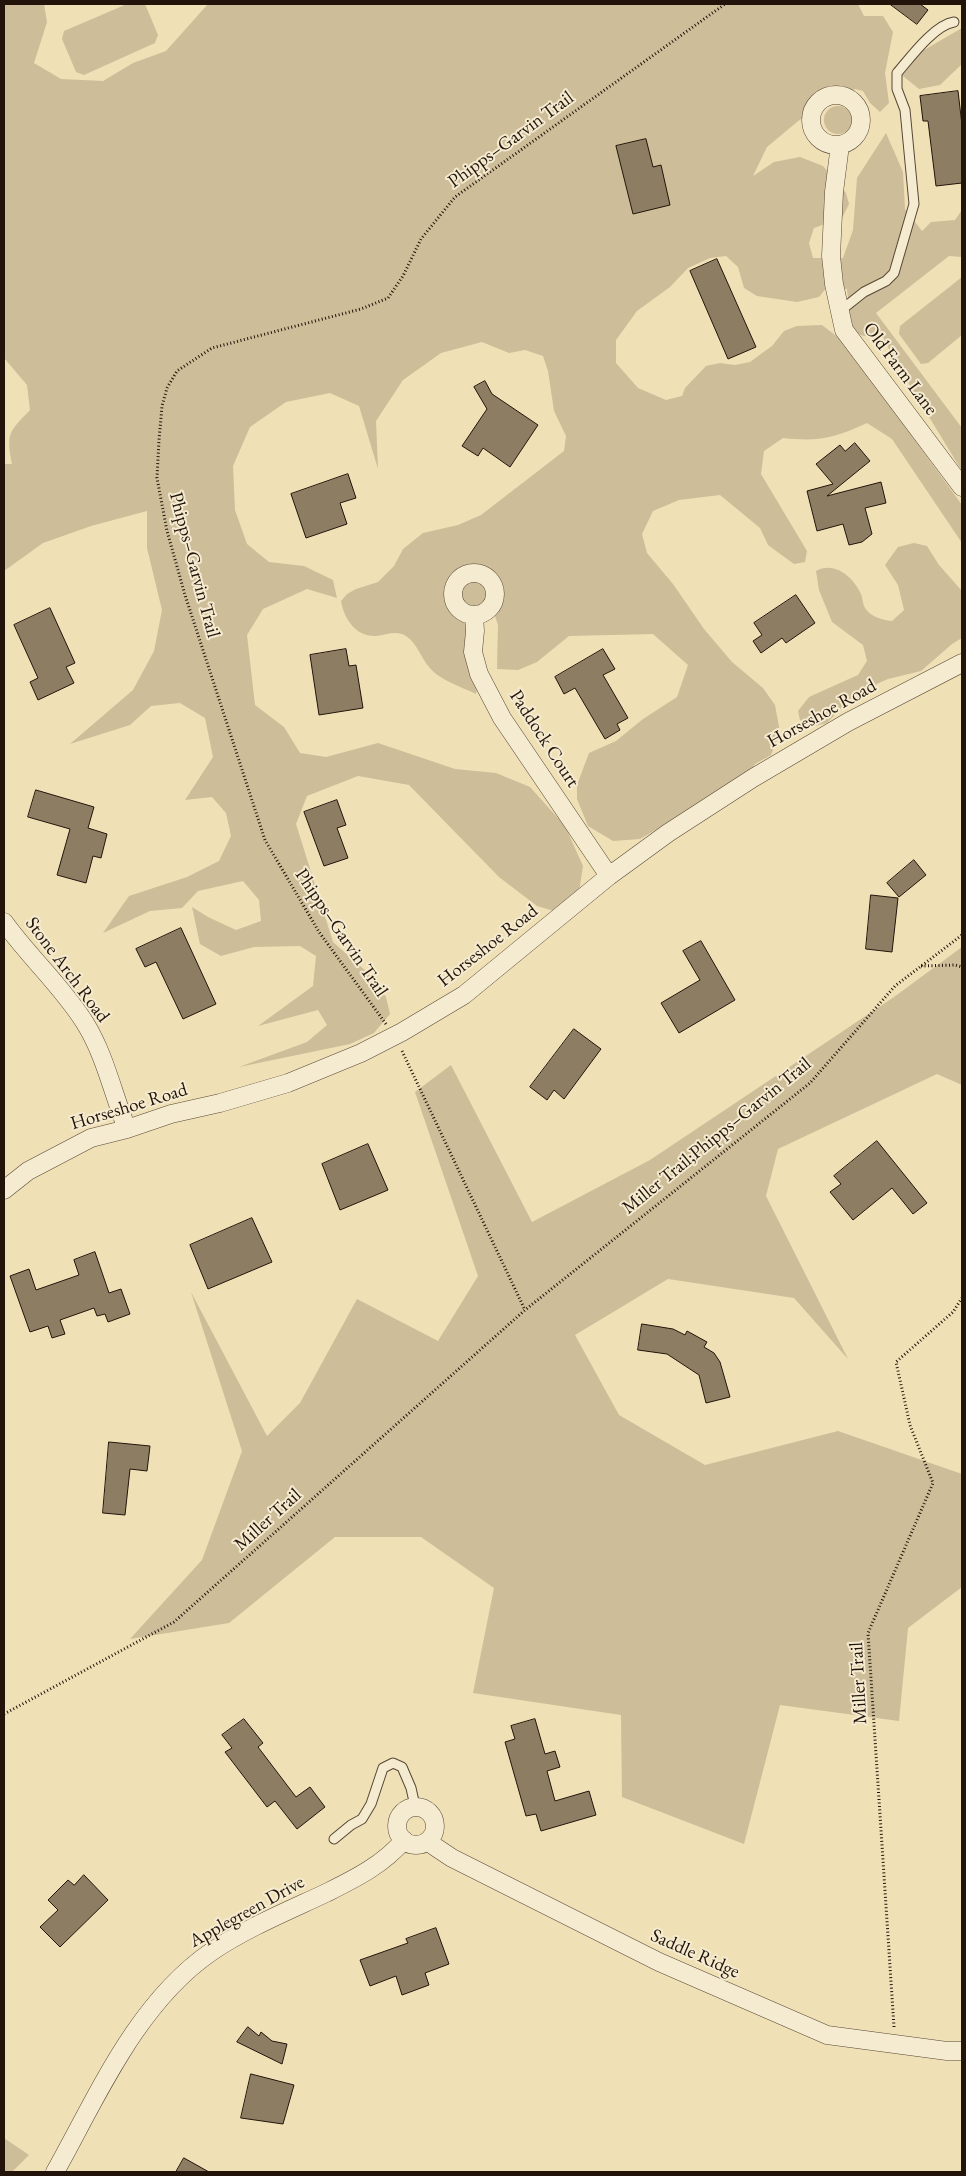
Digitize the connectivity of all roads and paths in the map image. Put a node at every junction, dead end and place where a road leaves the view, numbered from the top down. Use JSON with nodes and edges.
{"nodes":[{"id":1,"x":725,"y":4,"type":"edge"},
{"id":2,"x":954,"y":22,"type":"dead end"},
{"id":3,"x":840,"y":145,"type":"dead end"},
{"id":4,"x":839,"y":311,"type":"junction"},
{"id":5,"x":962,"y":487,"type":"edge"},
{"id":6,"x":474,"y":615,"type":"dead end"},
{"id":7,"x":962,"y":663,"type":"edge"},
{"id":8,"x":609,"y":876,"type":"junction"},
{"id":9,"x":4,"y":922,"type":"edge"},
{"id":10,"x":962,"y":935,"type":"edge"},
{"id":11,"x":920,"y":966,"type":"junction"},
{"id":12,"x":962,"y":968,"type":"edge"},
{"id":13,"x":394,"y":1036,"type":"junction"},
{"id":14,"x":127,"y":1129,"type":"junction"},
{"id":15,"x":4,"y":1190,"type":"edge"},
{"id":16,"x":962,"y":1298,"type":"edge"},
{"id":17,"x":525,"y":1310,"type":"junction"},
{"id":18,"x":4,"y":1714,"type":"edge"},
{"id":19,"x":415,"y":1806,"type":"junction"},
{"id":20,"x":334,"y":1839,"type":"dead end"},
{"id":21,"x":404,"y":1840,"type":"junction"},
{"id":22,"x":430,"y":1840,"type":"junction"},
{"id":23,"x":895,"y":2044,"type":"junction"},
{"id":24,"x":962,"y":2051,"type":"edge"},
{"id":25,"x":54,"y":2172,"type":"edge"}],
"edges":[{"from":1,"to":13,"type":"path","name":"Phipps–Garvin Trail"},
{"from":2,"to":4,"type":"lane"},
{"from":3,"to":4,"type":"street","name":"Old Farm Lane"},
{"from":4,"to":5,"type":"street","name":"Old Farm Lane"},
{"from":6,"to":8,"type":"street","name":"Paddock Court"},
{"from":7,"to":8,"type":"street","name":"Horseshoe Road"},
{"from":8,"to":13,"type":"street","name":"Horseshoe Road"},
{"from":9,"to":14,"type":"street","name":"Stone Arch Road"},
{"from":10,"to":11,"type":"path","name":"Miller Trail;Phipps–Garvin Trail"},
{"from":11,"to":12,"type":"path"},
{"from":11,"to":17,"type":"path","name":"Miller Trail;Phipps–Garvin Trail"},
{"from":13,"to":14,"type":"street","name":"Horseshoe Road"},
{"from":13,"to":17,"type":"path","name":"Phipps–Garvin Trail"},
{"from":14,"to":15,"type":"street","name":"Horseshoe Road"},
{"from":16,"to":23,"type":"path","name":"Miller Trail"},
{"from":17,"to":18,"type":"path","name":"Miller Trail"},
{"from":19,"to":20,"type":"lane"},
{"from":19,"to":21,"type":"street"},
{"from":19,"to":22,"type":"street"},
{"from":21,"to":22,"type":"street"},
{"from":21,"to":25,"type":"street","name":"Applegreen Drive"},
{"from":22,"to":23,"type":"street","name":"Saddle Ridge"},
{"from":23,"to":24,"type":"street","name":"Saddle Ridge"}]}
